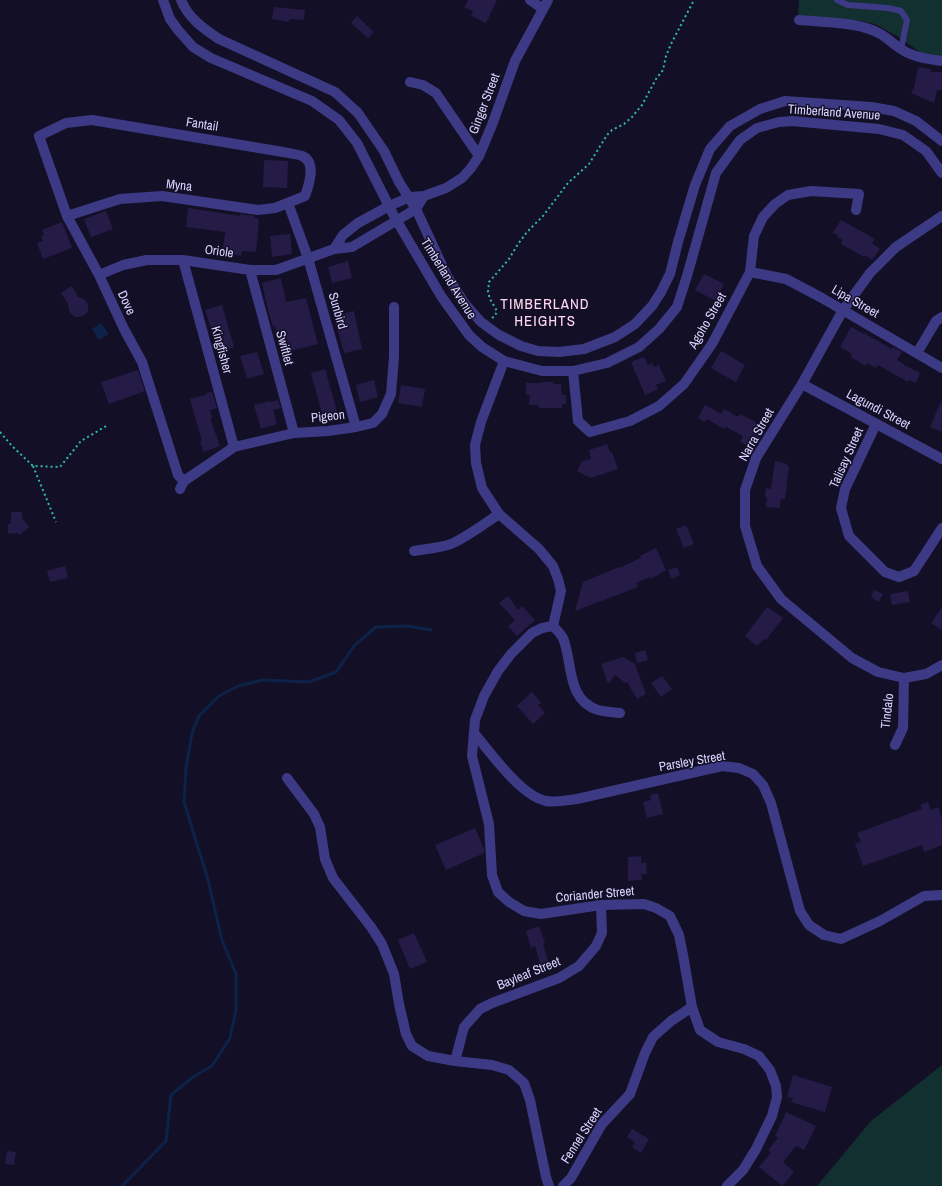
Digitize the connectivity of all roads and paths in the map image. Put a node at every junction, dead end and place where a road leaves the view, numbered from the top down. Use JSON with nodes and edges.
{"nodes":[{"id":1,"x":163,"y":0,"type":"edge"},
{"id":2,"x":182,"y":0,"type":"edge"},
{"id":3,"x":530,"y":0,"type":"edge"},
{"id":4,"x":694,"y":0,"type":"edge"},
{"id":5,"x":837,"y":0,"type":"edge"},
{"id":6,"x":546,"y":4,"type":"edge"},
{"id":7,"x":799,"y":20,"type":"dead end"},
{"id":8,"x":901,"y":50,"type":"junction"},
{"id":9,"x":942,"y":61,"type":"edge"},
{"id":10,"x":410,"y":82,"type":"dead end"},
{"id":11,"x":39,"y":136,"type":"joint"},
{"id":12,"x":942,"y":141,"type":"edge"},
{"id":13,"x":479,"y":156,"type":"junction"},
{"id":14,"x":942,"y":173,"type":"edge"},
{"id":15,"x":424,"y":196,"type":"junction"},
{"id":16,"x":410,"y":197,"type":"junction"},
{"id":17,"x":288,"y":203,"type":"junction"},
{"id":18,"x":389,"y":206,"type":"junction"},
{"id":19,"x":416,"y":209,"type":"junction"},
{"id":20,"x":856,"y":210,"type":"dead end"},
{"id":21,"x":67,"y":216,"type":"junction"},
{"id":22,"x":942,"y":216,"type":"edge"},
{"id":23,"x":396,"y":220,"type":"junction"},
{"id":24,"x":678,"y":242,"type":"junction"},
{"id":25,"x":695,"y":248,"type":"junction"},
{"id":26,"x":334,"y":249,"type":"junction"},
{"id":27,"x":308,"y":258,"type":"junction"},
{"id":28,"x":183,"y":260,"type":"junction"},
{"id":29,"x":250,"y":270,"type":"junction"},
{"id":30,"x":750,"y":272,"type":"junction"},
{"id":31,"x":99,"y":275,"type":"junction"},
{"id":32,"x":394,"y":307,"type":"dead end"},
{"id":33,"x":843,"y":310,"type":"junction"},
{"id":34,"x":942,"y":317,"type":"edge"},
{"id":35,"x":481,"y":322,"type":"junction"},
{"id":36,"x":917,"y":353,"type":"junction"},
{"id":37,"x":504,"y":361,"type":"junction"},
{"id":38,"x":942,"y":368,"type":"edge"},
{"id":39,"x":573,"y":371,"type":"junction"},
{"id":40,"x":802,"y":384,"type":"junction"},
{"id":41,"x":876,"y":424,"type":"junction"},
{"id":42,"x":108,"y":425,"type":"dead end"},
{"id":43,"x":356,"y":427,"type":"junction"},
{"id":44,"x":0,"y":432,"type":"edge"},
{"id":45,"x":294,"y":433,"type":"junction"},
{"id":46,"x":234,"y":447,"type":"junction"},
{"id":47,"x":942,"y":459,"type":"edge"},
{"id":48,"x":33,"y":466,"type":"junction"},
{"id":49,"x":182,"y":485,"type":"joint"},
{"id":50,"x":499,"y":514,"type":"junction"},
{"id":51,"x":56,"y":522,"type":"dead end"},
{"id":52,"x":942,"y":528,"type":"edge"},
{"id":53,"x":414,"y":551,"type":"dead end"},
{"id":54,"x":553,"y":626,"type":"junction"},
{"id":55,"x":942,"y":665,"type":"edge"},
{"id":56,"x":904,"y":678,"type":"junction"},
{"id":57,"x":620,"y":713,"type":"dead end"},
{"id":58,"x":474,"y":733,"type":"junction"},
{"id":59,"x":895,"y":745,"type":"dead end"},
{"id":60,"x":286,"y":778,"type":"dead end"},
{"id":61,"x":942,"y":895,"type":"edge"},
{"id":62,"x":601,"y":905,"type":"junction"},
{"id":63,"x":692,"y":1007,"type":"junction"},
{"id":64,"x":455,"y":1062,"type":"junction"},
{"id":65,"x":549,"y":1186,"type":"edge"},
{"id":66,"x":563,"y":1186,"type":"edge"},
{"id":67,"x":727,"y":1186,"type":"edge"}],
"edges":[{"from":1,"to":18,"type":"street","name":"Timberland Avenue"},
{"from":2,"to":16,"type":"street","name":"Timberland Avenue"},
{"from":3,"to":6,"type":"street"},
{"from":4,"to":35,"type":"path"},
{"from":5,"to":8,"type":"lane"},
{"from":6,"to":13,"type":"street","name":"Ginger Street"},
{"from":7,"to":8,"type":"street"},
{"from":8,"to":9,"type":"street"},
{"from":10,"to":13,"type":"street"},
{"from":11,"to":17,"type":"street","name":"Fantail"},
{"from":11,"to":21,"type":"street","name":"Dove"},
{"from":12,"to":24,"type":"street","name":"Timberland Avenue"},
{"from":13,"to":15,"type":"street","name":"Ginger Street"},
{"from":14,"to":25,"type":"street","name":"Timberland Avenue"},
{"from":15,"to":16,"type":"street","name":"Ginger Street"},
{"from":15,"to":19,"type":"street"},
{"from":16,"to":18,"type":"street","name":"Ginger Street"},
{"from":16,"to":19,"type":"street","name":"Timberland Avenue"},
{"from":17,"to":21,"type":"street","name":"Myna"},
{"from":17,"to":27,"type":"street","name":"Sunbird"},
{"from":18,"to":23,"type":"street","name":"Timberland Avenue"},
{"from":18,"to":26,"type":"street","name":"Ginger Street"},
{"from":19,"to":23,"type":"street"},
{"from":19,"to":35,"type":"street","name":"Timberland Avenue"},
{"from":20,"to":30,"type":"street","name":"Agoho Street"},
{"from":21,"to":31,"type":"street","name":"Dove"},
{"from":22,"to":33,"type":"street","name":"Narra Street"},
{"from":23,"to":26,"type":"street","name":"Oriole"},
{"from":23,"to":37,"type":"street","name":"Timberland Avenue"},
{"from":24,"to":25,"type":"street"},
{"from":24,"to":35,"type":"street","name":"Timberland Avenue"},
{"from":25,"to":39,"type":"street","name":"Timberland Avenue"},
{"from":26,"to":27,"type":"street","name":"Oriole"},
{"from":27,"to":29,"type":"street","name":"Oriole"},
{"from":27,"to":43,"type":"street","name":"Sunbird"},
{"from":28,"to":29,"type":"street","name":"Oriole"},
{"from":28,"to":31,"type":"street","name":"Oriole"},
{"from":28,"to":46,"type":"street","name":"Kingfisher"},
{"from":29,"to":45,"type":"street","name":"Swiftlet"},
{"from":30,"to":33,"type":"street","name":"Lipa Street"},
{"from":30,"to":39,"type":"street","name":"Agoho Street"},
{"from":31,"to":49,"type":"street","name":"Dove"},
{"from":32,"to":43,"type":"street","name":"Pigeon"},
{"from":33,"to":36,"type":"street","name":"Lipa Street"},
{"from":33,"to":40,"type":"street","name":"Narra Street"},
{"from":34,"to":36,"type":"street"},
{"from":36,"to":38,"type":"street","name":"Lipa Street"},
{"from":37,"to":39,"type":"street","name":"Timberland Avenue"},
{"from":37,"to":50,"type":"street"},
{"from":40,"to":41,"type":"street","name":"Lagundi Street"},
{"from":40,"to":56,"type":"street","name":"Narra Street"},
{"from":41,"to":47,"type":"street","name":"Lagundi Street"},
{"from":41,"to":52,"type":"street","name":"Talisay Street"},
{"from":42,"to":48,"type":"path"},
{"from":43,"to":45,"type":"street","name":"Pigeon"},
{"from":44,"to":48,"type":"path"},
{"from":45,"to":46,"type":"street","name":"Pigeon"},
{"from":46,"to":49,"type":"street","name":"Pigeon"},
{"from":48,"to":51,"type":"path"},
{"from":50,"to":53,"type":"street"},
{"from":50,"to":54,"type":"street"},
{"from":54,"to":57,"type":"street"},
{"from":54,"to":58,"type":"street","name":"Coriander Street"},
{"from":55,"to":56,"type":"street","name":"Narra Street"},
{"from":56,"to":59,"type":"street","name":"Tindalo"},
{"from":58,"to":61,"type":"street","name":"Parsley Street"},
{"from":58,"to":62,"type":"street","name":"Coriander Street"},
{"from":60,"to":64,"type":"street"},
{"from":62,"to":63,"type":"street","name":"Coriander Street"},
{"from":62,"to":64,"type":"street","name":"Bayleaf Street"},
{"from":63,"to":66,"type":"street","name":"Fennel Street"},
{"from":63,"to":67,"type":"street","name":"Coriander Street"},
{"from":64,"to":65,"type":"street"}]}
